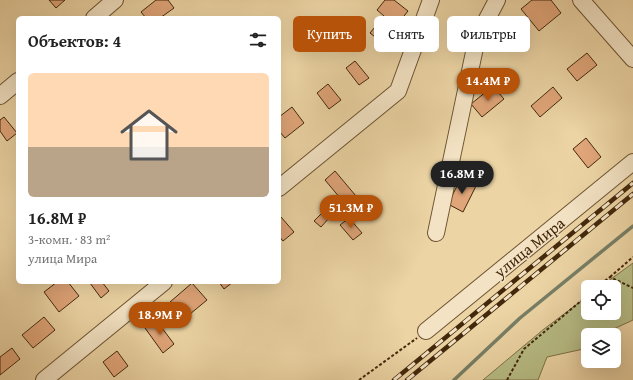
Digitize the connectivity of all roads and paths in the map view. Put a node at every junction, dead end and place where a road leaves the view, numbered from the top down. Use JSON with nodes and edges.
{"nodes":[{"id":1,"x":114,"y":0,"type":"edge"},
{"id":2,"x":431,"y":0,"type":"edge"},
{"id":3,"x":581,"y":0,"type":"edge"},
{"id":4,"x":495,"y":1,"type":"edge"},
{"id":5,"x":96,"y":16,"type":"edge"},
{"id":6,"x":633,"y":59,"type":"edge"},
{"id":7,"x":16,"y":83,"type":"edge"},
{"id":8,"x":0,"y":96,"type":"edge"},
{"id":9,"x":633,"y":162,"type":"edge"},
{"id":10,"x":281,"y":186,"type":"edge"},
{"id":11,"x":436,"y":233,"type":"dead end"},
{"id":12,"x":633,"y":257,"type":"edge"},
{"id":13,"x":610,"y":276,"type":"junction"},
{"id":14,"x":605,"y":280,"type":"edge"},
{"id":15,"x":162,"y":284,"type":"edge"},
{"id":16,"x":633,"y":288,"type":"edge"},
{"id":17,"x":581,"y":301,"type":"edge"},
{"id":18,"x":426,"y":331,"type":"joint"},
{"id":19,"x":44,"y":380,"type":"edge"},
{"id":20,"x":359,"y":380,"type":"edge"},
{"id":21,"x":507,"y":380,"type":"edge"}],
"edges":[{"from":1,"to":5,"type":"street"},
{"from":2,"to":10,"type":"street"},
{"from":3,"to":6,"type":"street"},
{"from":4,"to":11,"type":"street"},
{"from":7,"to":8,"type":"street"},
{"from":9,"to":18,"type":"street","name":"улица Мира"},
{"from":12,"to":13,"type":"path"},
{"from":13,"to":14,"type":"path"},
{"from":13,"to":16,"type":"path"},
{"from":15,"to":19,"type":"street"},
{"from":17,"to":21,"type":"path"},
{"from":18,"to":20,"type":"path"}]}
